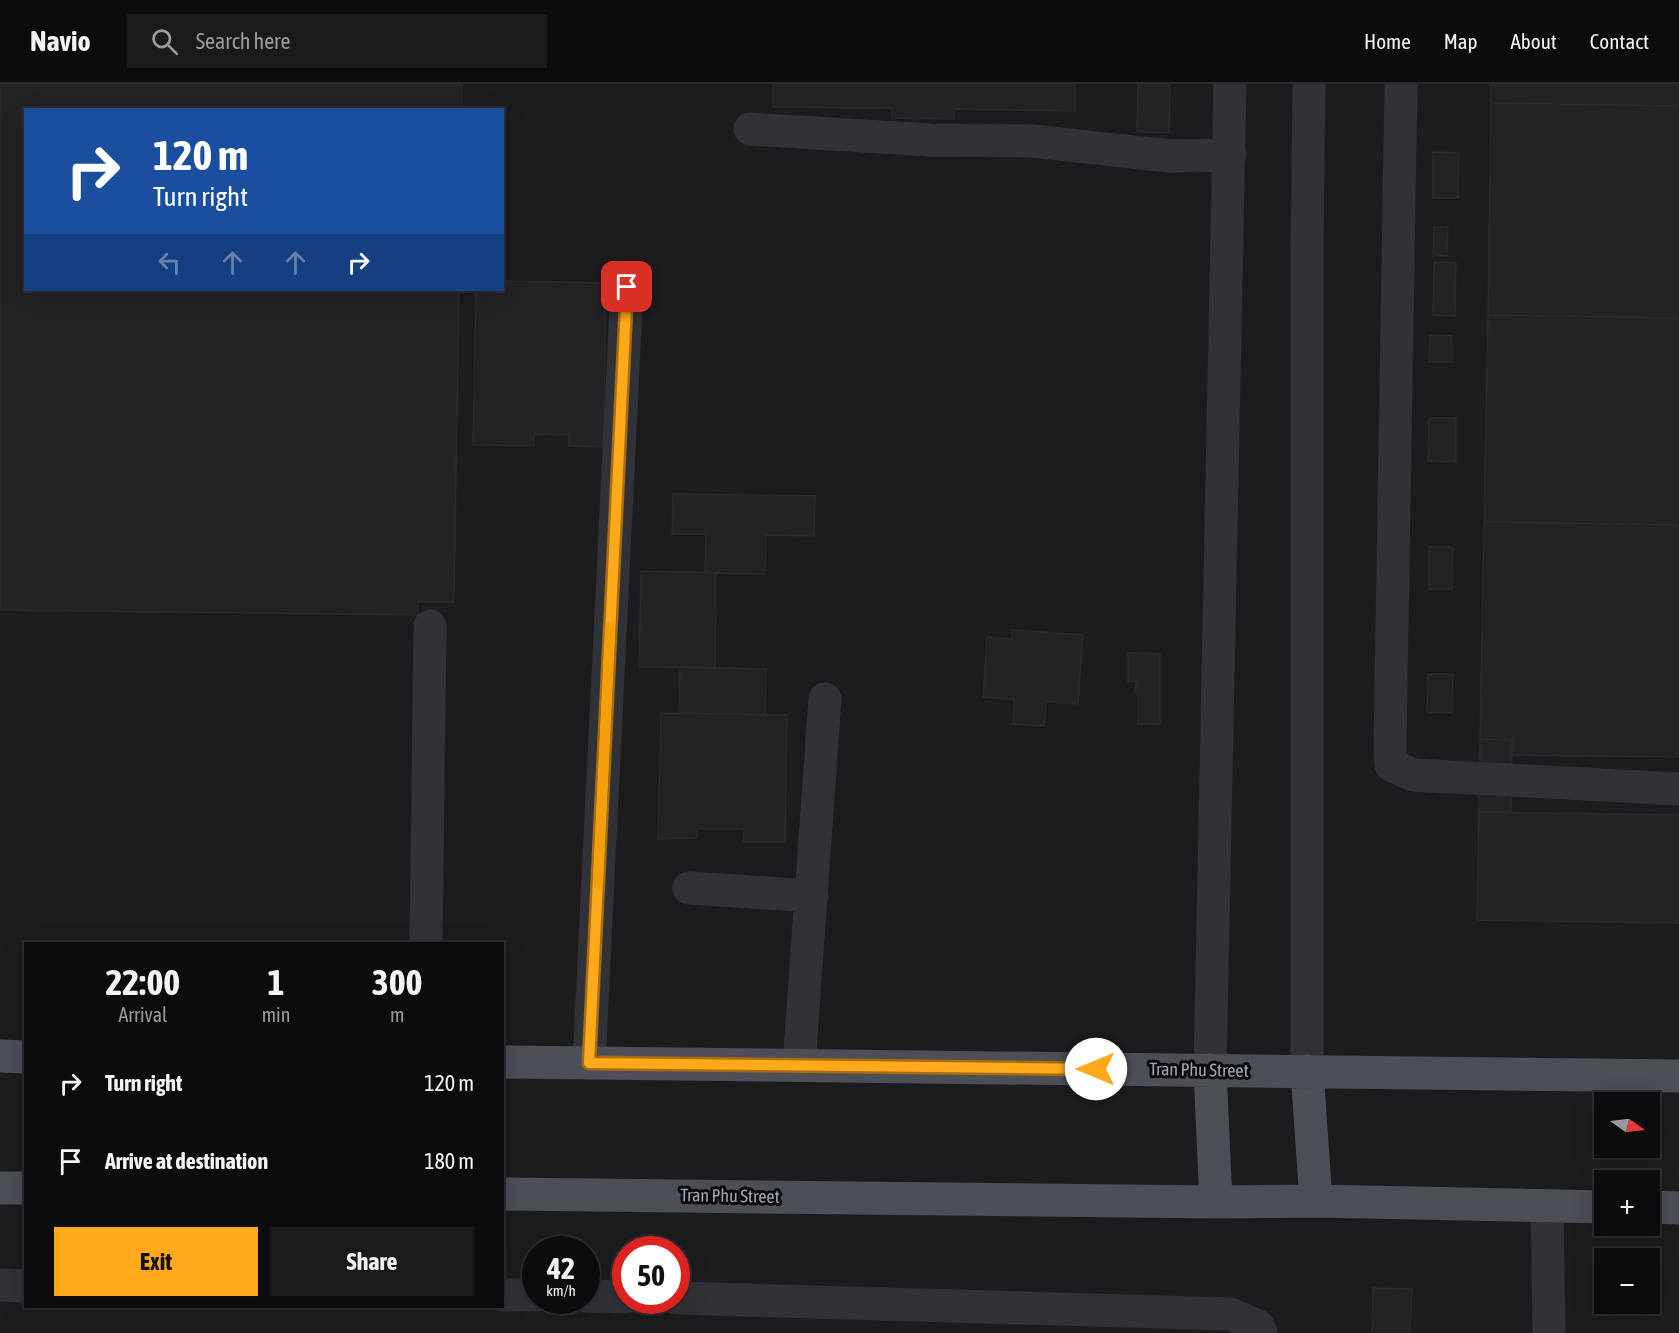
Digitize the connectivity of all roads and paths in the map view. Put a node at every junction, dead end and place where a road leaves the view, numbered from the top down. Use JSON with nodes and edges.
{"nodes":[{"id":1,"x":1230,"y":84,"type":"edge"},
{"id":2,"x":1309,"y":84,"type":"edge"},
{"id":3,"x":1401,"y":84,"type":"edge"},
{"id":4,"x":750,"y":129,"type":"dead end"},
{"id":5,"x":1230,"y":155,"type":"junction"},
{"id":6,"x":627,"y":287,"type":"dead end"},
{"id":7,"x":430,"y":626,"type":"dead end"},
{"id":8,"x":825,"y":699,"type":"dead end"},
{"id":9,"x":1679,"y":789,"type":"edge"},
{"id":10,"x":690,"y":888,"type":"dead end"},
{"id":11,"x":812,"y":896,"type":"junction"},
{"id":12,"x":426,"y":942,"type":"edge"},
{"id":13,"x":0,"y":1056,"type":"edge"},
{"id":14,"x":24,"y":1057,"type":"edge"},
{"id":15,"x":504,"y":1062,"type":"edge"},
{"id":16,"x":589,"y":1063,"type":"junction"},
{"id":17,"x":799,"y":1065,"type":"junction"},
{"id":18,"x":1210,"y":1070,"type":"junction"},
{"id":19,"x":1307,"y":1071,"type":"junction"},
{"id":20,"x":1679,"y":1076,"type":"edge"},
{"id":21,"x":0,"y":1188,"type":"edge"},
{"id":22,"x":24,"y":1188,"type":"edge"},
{"id":23,"x":504,"y":1194,"type":"edge"},
{"id":24,"x":1316,"y":1201,"type":"junction"},
{"id":25,"x":1216,"y":1202,"type":"junction"},
{"id":26,"x":1547,"y":1206,"type":"junction"},
{"id":27,"x":1594,"y":1207,"type":"edge"},
{"id":28,"x":1660,"y":1207,"type":"edge"},
{"id":29,"x":1679,"y":1208,"type":"edge"},
{"id":30,"x":0,"y":1285,"type":"edge"},
{"id":31,"x":24,"y":1286,"type":"edge"},
{"id":32,"x":504,"y":1295,"type":"edge"},
{"id":33,"x":522,"y":1295,"type":"edge"},
{"id":34,"x":690,"y":1298,"type":"edge"},
{"id":35,"x":1261,"y":1333,"type":"edge"},
{"id":36,"x":1549,"y":1333,"type":"edge"}],
"edges":[{"from":1,"to":5,"type":"street"},
{"from":2,"to":19,"type":"street"},
{"from":3,"to":9,"type":"street"},
{"from":4,"to":5,"type":"street"},
{"from":5,"to":18,"type":"street"},
{"from":6,"to":16,"type":"street"},
{"from":7,"to":12,"type":"street"},
{"from":8,"to":11,"type":"street"},
{"from":10,"to":11,"type":"street"},
{"from":11,"to":17,"type":"street"},
{"from":13,"to":14,"type":"main road"},
{"from":15,"to":16,"type":"main road","name":"Tran Phu Street"},
{"from":16,"to":17,"type":"main road","name":"Tran Phu Street"},
{"from":17,"to":18,"type":"main road","name":"Tran Phu Street"},
{"from":18,"to":19,"type":"main road","name":"Tran Phu Street"},
{"from":18,"to":25,"type":"main road"},
{"from":19,"to":20,"type":"main road","name":"Tran Phu Street"},
{"from":19,"to":24,"type":"main road"},
{"from":21,"to":22,"type":"main road"},
{"from":23,"to":25,"type":"main road","name":"Tran Phu Street"},
{"from":24,"to":25,"type":"main road","name":"Tran Phu Street"},
{"from":24,"to":26,"type":"main road","name":"Tran Phu Street"},
{"from":26,"to":27,"type":"main road","name":"Tran Phu Street"},
{"from":26,"to":36,"type":"street"},
{"from":28,"to":29,"type":"main road"},
{"from":30,"to":31,"type":"street"},
{"from":32,"to":33,"type":"street"},
{"from":34,"to":35,"type":"street"}]}
